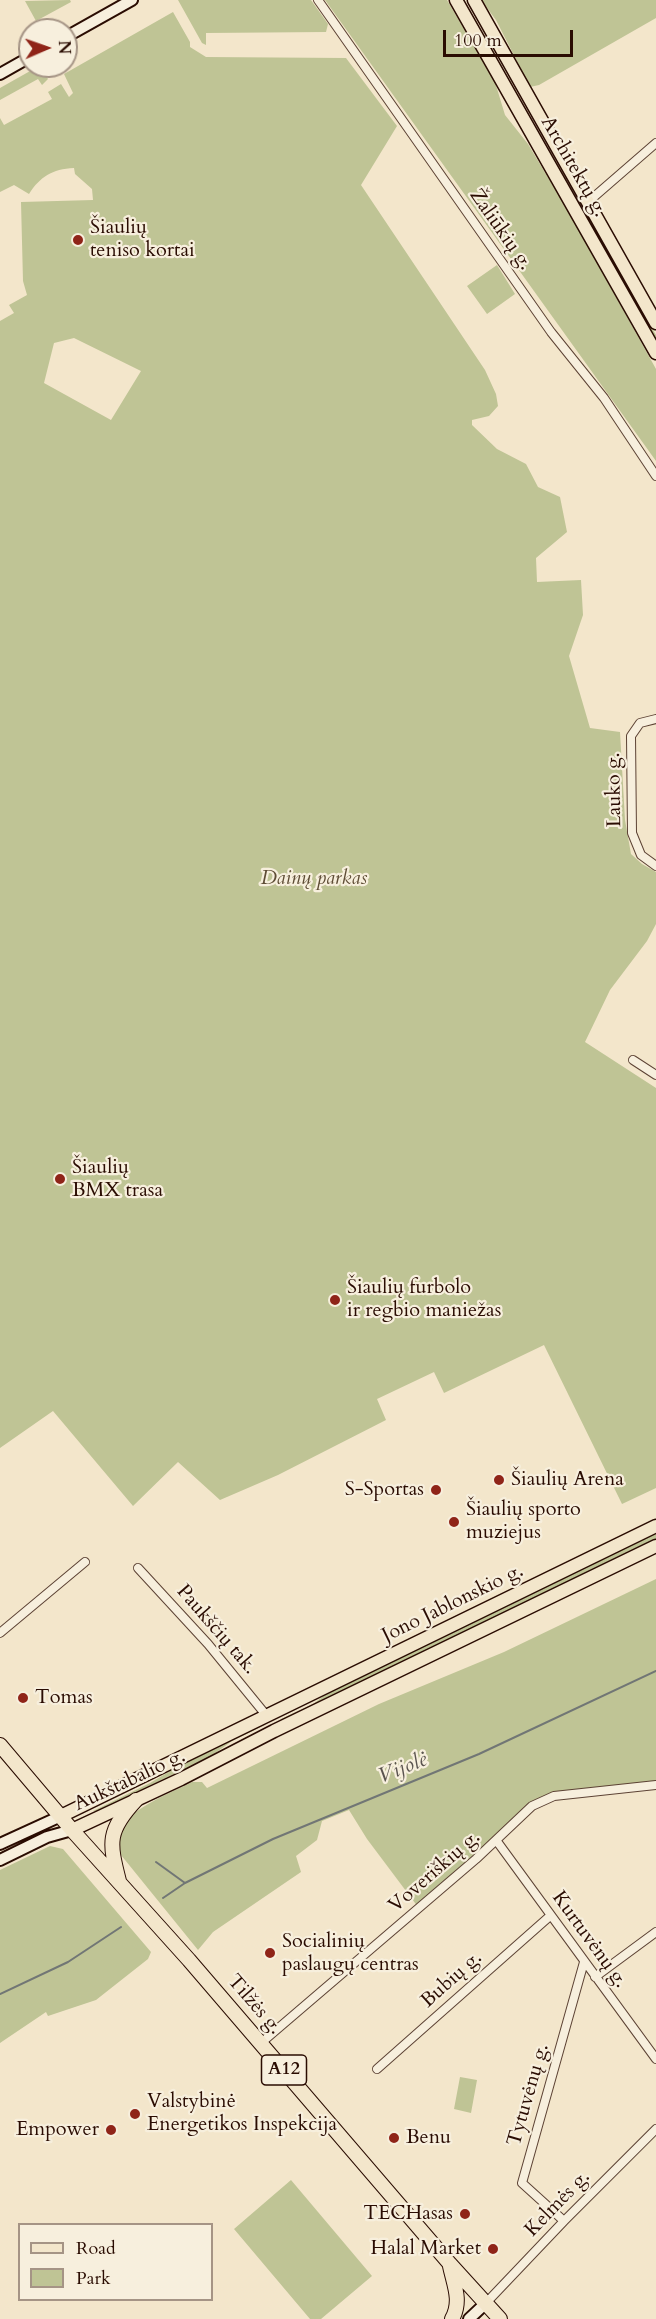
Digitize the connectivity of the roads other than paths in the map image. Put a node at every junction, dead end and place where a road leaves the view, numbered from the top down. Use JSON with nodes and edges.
{"nodes":[{"id":1,"x":132,"y":0,"type":"edge"},
{"id":2,"x":318,"y":0,"type":"edge"},
{"id":3,"x":456,"y":0,"type":"edge"},
{"id":4,"x":474,"y":0,"type":"edge"},
{"id":5,"x":78,"y":30,"type":"edge"},
{"id":6,"x":18,"y":64,"type":"edge"},
{"id":7,"x":0,"y":74,"type":"edge"},
{"id":8,"x":656,"y":142,"type":"edge"},
{"id":9,"x":588,"y":202,"type":"junction"},
{"id":10,"x":576,"y":212,"type":"junction"},
{"id":11,"x":656,"y":323,"type":"edge"},
{"id":12,"x":656,"y":353,"type":"edge"},
{"id":13,"x":656,"y":476,"type":"edge"},
{"id":14,"x":656,"y":719,"type":"edge"},
{"id":15,"x":656,"y":866,"type":"edge"},
{"id":16,"x":633,"y":1060,"type":"dead end"},
{"id":17,"x":656,"y":1075,"type":"edge"},
{"id":18,"x":656,"y":1526,"type":"edge"},
{"id":19,"x":656,"y":1546,"type":"edge"},
{"id":20,"x":85,"y":1562,"type":"dead end"},
{"id":21,"x":138,"y":1568,"type":"dead end"},
{"id":22,"x":0,"y":1633,"type":"edge"},
{"id":23,"x":266,"y":1715,"type":"junction"},
{"id":24,"x":274,"y":1731,"type":"junction"},
{"id":25,"x":0,"y":1745,"type":"edge"},
{"id":26,"x":656,"y":1785,"type":"edge"},
{"id":27,"x":135,"y":1800,"type":"junction"},
{"id":28,"x":61,"y":1816,"type":"junction"},
{"id":29,"x":72,"y":1830,"type":"junction"},
{"id":30,"x":496,"y":1840,"type":"junction"},
{"id":31,"x":0,"y":1844,"type":"edge"},
{"id":32,"x":0,"y":1860,"type":"edge"},
{"id":33,"x":120,"y":1883,"type":"junction"},
{"id":34,"x":550,"y":1916,"type":"junction"},
{"id":35,"x":656,"y":1932,"type":"edge"},
{"id":36,"x":584,"y":1962,"type":"junction"},
{"id":37,"x":595,"y":1977,"type":"junction"},
{"id":38,"x":261,"y":2043,"type":"junction"},
{"id":39,"x":656,"y":2059,"type":"edge"},
{"id":40,"x":377,"y":2070,"type":"dead end"},
{"id":41,"x":656,"y":2129,"type":"edge"},
{"id":42,"x":564,"y":2221,"type":"junction"},
{"id":43,"x":450,"y":2264,"type":"junction"},
{"id":44,"x":486,"y":2303,"type":"junction"},
{"id":45,"x":452,"y":2319,"type":"edge"},
{"id":46,"x":470,"y":2319,"type":"edge"},
{"id":47,"x":500,"y":2319,"type":"edge"}],
"edges":[{"from":1,"to":5,"type":"main road"},
{"from":2,"to":13,"type":"street","name":"Žaliūkių g."},
{"from":3,"to":10,"type":"main road","name":"Architektų g."},
{"from":4,"to":9,"type":"main road","name":"Architektų g."},
{"from":6,"to":7,"type":"main road"},
{"from":8,"to":9,"type":"street"},
{"from":9,"to":10,"type":"main road"},
{"from":9,"to":11,"type":"main road","name":"Architektų g."},
{"from":10,"to":12,"type":"main road","name":"Architektų g."},
{"from":14,"to":15,"type":"street","name":"Lauko g."},
{"from":16,"to":17,"type":"street"},
{"from":18,"to":23,"type":"main road","name":"Jono Jablonskio g."},
{"from":19,"to":24,"type":"main road","name":"Jono Jablonskio g."},
{"from":20,"to":22,"type":"street"},
{"from":21,"to":23,"type":"street","name":"Paukščių tak."},
{"from":23,"to":24,"type":"main road"},
{"from":23,"to":28,"type":"main road","name":"Aukštabalio g."},
{"from":24,"to":27,"type":"main road","name":"Aukštabalio g."},
{"from":25,"to":28,"type":"highway","name":"Tilžės g.","number":"A12"},
{"from":26,"to":30,"type":"street","name":"Voveriškių g."},
{"from":27,"to":29,"type":"main road","name":"Aukštabalio g."},
{"from":27,"to":33,"type":"highway"},
{"from":28,"to":29,"type":"highway","name":"Tilžės g.","number":"A12"},
{"from":28,"to":31,"type":"main road","name":"Aukštabalio g."},
{"from":29,"to":32,"type":"main road","name":"Aukštabalio g."},
{"from":29,"to":33,"type":"highway","name":"Tilžės g.","number":"A12"},
{"from":30,"to":34,"type":"street","name":"Kurtuvėnų g."},
{"from":30,"to":38,"type":"street","name":"Voveriškių g."},
{"from":33,"to":38,"type":"highway","name":"Tilžės g.","number":"A12"},
{"from":34,"to":36,"type":"street","name":"Kurtuvėnų g."},
{"from":34,"to":40,"type":"street","name":"Bubių g."},
{"from":35,"to":37,"type":"street"},
{"from":36,"to":37,"type":"street","name":"Kurtuvėnų g."},
{"from":36,"to":42,"type":"street","name":"Tytuvėnų g."},
{"from":37,"to":39,"type":"street","name":"Kurtuvėnų g."},
{"from":38,"to":43,"type":"highway","name":"Tilžės g.","number":"A12"},
{"from":41,"to":42,"type":"street","name":"Kelmės g."},
{"from":42,"to":44,"type":"street","name":"Kelmės g."},
{"from":43,"to":44,"type":"highway","name":"Tilžės g.","number":"A12"},
{"from":43,"to":45,"type":"highway"},
{"from":44,"to":46,"type":"main road"},
{"from":44,"to":47,"type":"highway","name":"Tilžės g.","number":"A12"}]}
